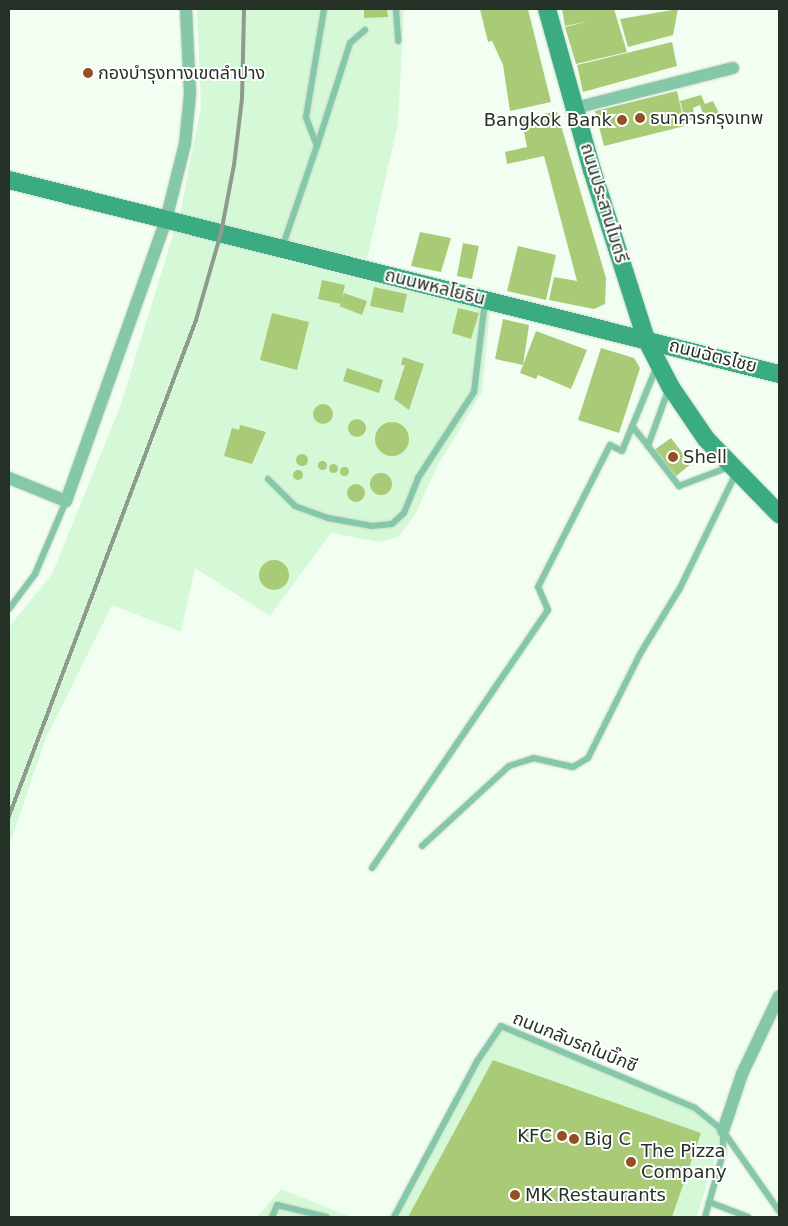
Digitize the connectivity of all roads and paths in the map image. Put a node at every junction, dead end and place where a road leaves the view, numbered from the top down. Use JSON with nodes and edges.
{"nodes":[{"id":1,"x":186,"y":9,"type":"edge"},
{"id":2,"x":324,"y":9,"type":"edge"},
{"id":3,"x":396,"y":9,"type":"edge"},
{"id":4,"x":547,"y":9,"type":"edge"},
{"id":5,"x":365,"y":30,"type":"dead end"},
{"id":6,"x":398,"y":41,"type":"dead end"},
{"id":7,"x":733,"y":68,"type":"dead end"},
{"id":8,"x":575,"y":108,"type":"junction"},
{"id":9,"x":317,"y":146,"type":"junction"},
{"id":10,"x":9,"y":180,"type":"edge"},
{"id":11,"x":166,"y":220,"type":"junction"},
{"id":12,"x":282,"y":249,"type":"junction"},
{"id":13,"x":485,"y":300,"type":"junction"},
{"id":14,"x":646,"y":339,"type":"junction"},
{"id":15,"x":658,"y":362,"type":"junction"},
{"id":16,"x":779,"y":374,"type":"edge"},
{"id":17,"x":670,"y":386,"type":"junction"},
{"id":18,"x":632,"y":426,"type":"junction"},
{"id":19,"x":648,"y":446,"type":"junction"},
{"id":20,"x":733,"y":470,"type":"junction"},
{"id":21,"x":9,"y":478,"type":"edge"},
{"id":22,"x":268,"y":479,"type":"dead end"},
{"id":23,"x":66,"y":500,"type":"junction"},
{"id":24,"x":779,"y":514,"type":"edge"},
{"id":25,"x":9,"y":609,"type":"edge"},
{"id":26,"x":422,"y":846,"type":"dead end"},
{"id":27,"x":372,"y":868,"type":"dead end"},
{"id":28,"x":779,"y":996,"type":"edge"},
{"id":29,"x":723,"y":1131,"type":"junction"},
{"id":30,"x":709,"y":1202,"type":"junction"},
{"id":31,"x":779,"y":1211,"type":"edge"},
{"id":32,"x":272,"y":1217,"type":"edge"},
{"id":33,"x":327,"y":1217,"type":"edge"},
{"id":34,"x":394,"y":1217,"type":"edge"},
{"id":35,"x":705,"y":1217,"type":"edge"},
{"id":36,"x":748,"y":1217,"type":"edge"}],
"edges":[{"from":1,"to":11,"type":"street"},
{"from":2,"to":9,"type":"lane"},
{"from":3,"to":6,"type":"lane"},
{"from":4,"to":8,"type":"main road","name":"ถนนประสานไมตรี"},
{"from":5,"to":9,"type":"lane"},
{"from":7,"to":8,"type":"street"},
{"from":8,"to":14,"type":"main road","name":"ถนนประสานไมตรี"},
{"from":9,"to":12,"type":"lane"},
{"from":10,"to":11,"type":"main road","name":"ถนนพหลโยธิน"},
{"from":11,"to":12,"type":"main road","name":"ถนนพหลโยธิน"},
{"from":11,"to":23,"type":"street"},
{"from":12,"to":13,"type":"main road","name":"ถนนพหลโยธิน"},
{"from":13,"to":14,"type":"main road","name":"ถนนพหลโยธิน"},
{"from":13,"to":22,"type":"lane"},
{"from":14,"to":15,"type":"main road"},
{"from":14,"to":16,"type":"main road","name":"ถนนฉัตรไชย"},
{"from":15,"to":17,"type":"main road"},
{"from":15,"to":18,"type":"lane"},
{"from":17,"to":19,"type":"lane"},
{"from":17,"to":20,"type":"main road"},
{"from":18,"to":19,"type":"lane"},
{"from":18,"to":27,"type":"lane"},
{"from":19,"to":20,"type":"lane"},
{"from":20,"to":24,"type":"main road"},
{"from":20,"to":26,"type":"lane"},
{"from":21,"to":23,"type":"street"},
{"from":23,"to":25,"type":"lane"},
{"from":28,"to":29,"type":"street"},
{"from":29,"to":30,"type":"lane"},
{"from":29,"to":31,"type":"lane"},
{"from":29,"to":34,"type":"lane","name":"ถนนกลับรถในบิ๊กซี"},
{"from":30,"to":35,"type":"lane"},
{"from":30,"to":36,"type":"lane"},
{"from":32,"to":33,"type":"lane"}]}
